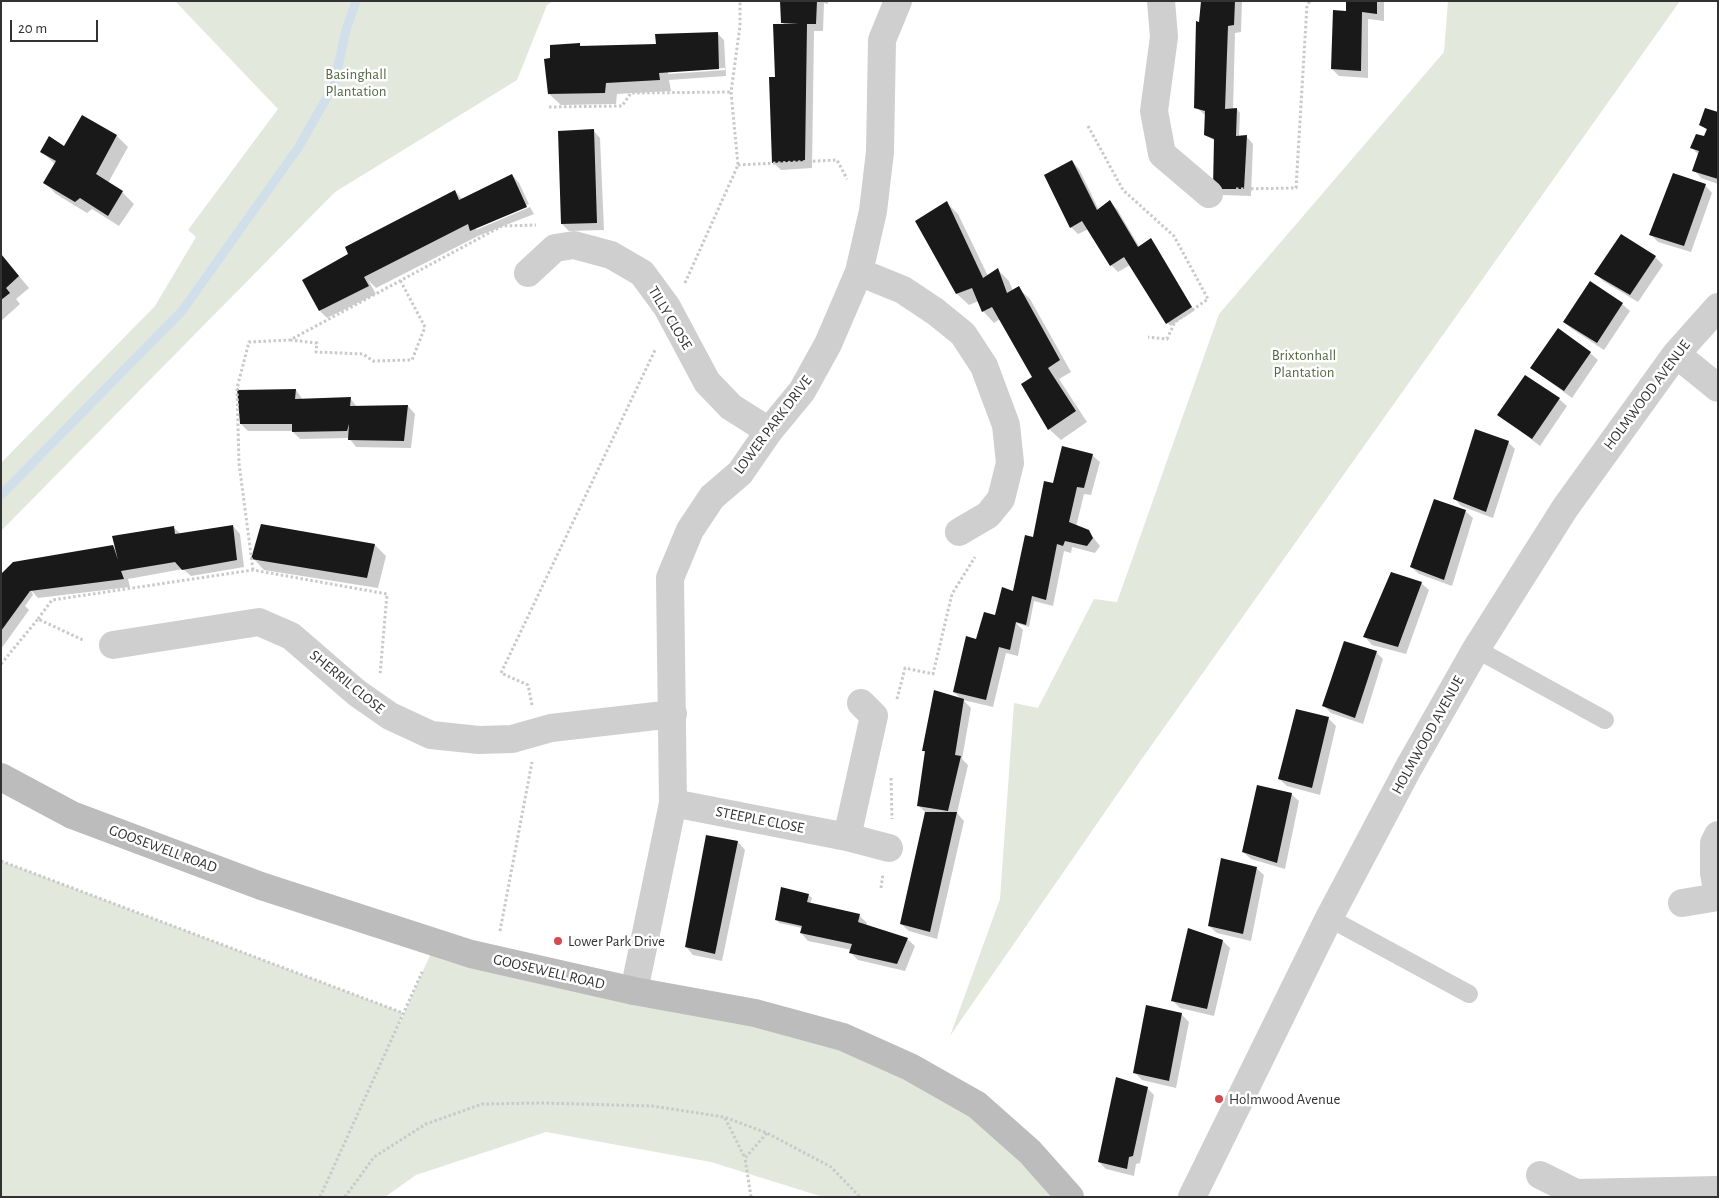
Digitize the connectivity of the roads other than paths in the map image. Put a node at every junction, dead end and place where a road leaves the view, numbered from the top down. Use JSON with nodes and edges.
{"nodes":[{"id":1,"x":898,"y":1,"type":"edge"},
{"id":2,"x":1161,"y":1,"type":"edge"},
{"id":3,"x":1206,"y":191,"type":"road end"},
{"id":4,"x":859,"y":272,"type":"junction"},
{"id":5,"x":528,"y":273,"type":"dead end"},
{"id":6,"x":1718,"y":307,"type":"edge"},
{"id":7,"x":1676,"y":354,"type":"junction"},
{"id":8,"x":1718,"y":388,"type":"edge"},
{"id":9,"x":769,"y":431,"type":"junction"},
{"id":10,"x":959,"y":532,"type":"dead end"},
{"id":11,"x":113,"y":645,"type":"road end"},
{"id":12,"x":1476,"y":649,"type":"junction"},
{"id":13,"x":868,"y":710,"type":"road end"},
{"id":14,"x":673,"y":714,"type":"junction"},
{"id":15,"x":1605,"y":720,"type":"dead end"},
{"id":16,"x":1,"y":777,"type":"edge"},
{"id":17,"x":673,"y":803,"type":"junction"},
{"id":18,"x":1718,"y":835,"type":"edge"},
{"id":19,"x":847,"y":837,"type":"junction"},
{"id":20,"x":889,"y":848,"type":"road end"},
{"id":21,"x":1718,"y":897,"type":"edge"},
{"id":22,"x":1682,"y":903,"type":"dead end"},
{"id":23,"x":1329,"y":918,"type":"junction"},
{"id":24,"x":634,"y":992,"type":"junction"},
{"id":25,"x":1469,"y":994,"type":"dead end"},
{"id":26,"x":1540,"y":1175,"type":"dead end"},
{"id":27,"x":1718,"y":1190,"type":"edge"},
{"id":28,"x":1070,"y":1197,"type":"edge"},
{"id":29,"x":1192,"y":1197,"type":"edge"}],
"edges":[{"from":1,"to":4,"type":"street","name":"LOWER PARK DRIVE"},
{"from":2,"to":3,"type":"street"},
{"from":4,"to":9,"type":"street","name":"LOWER PARK DRIVE"},
{"from":4,"to":10,"type":"street"},
{"from":5,"to":9,"type":"street","name":"TILLY CLOSE"},
{"from":6,"to":7,"type":"street","name":"HOLMWOOD AVENUE"},
{"from":7,"to":8,"type":"street"},
{"from":7,"to":12,"type":"street","name":"HOLMWOOD AVENUE"},
{"from":9,"to":14,"type":"street","name":"LOWER PARK DRIVE"},
{"from":11,"to":14,"type":"street","name":"SHERRIL CLOSE"},
{"from":12,"to":15,"type":"lane"},
{"from":12,"to":23,"type":"street","name":"HOLMWOOD AVENUE"},
{"from":13,"to":19,"type":"street"},
{"from":14,"to":17,"type":"street","name":"LOWER PARK DRIVE"},
{"from":16,"to":24,"type":"street","name":"GOOSEWELL ROAD"},
{"from":17,"to":19,"type":"street","name":"STEEPLE CLOSE"},
{"from":17,"to":24,"type":"street","name":"LOWER PARK DRIVE"},
{"from":18,"to":21,"type":"street"},
{"from":19,"to":20,"type":"street","name":"STEEPLE CLOSE"},
{"from":21,"to":22,"type":"street"},
{"from":23,"to":25,"type":"lane"},
{"from":23,"to":29,"type":"street","name":"HOLMWOOD AVENUE"},
{"from":24,"to":28,"type":"street","name":"GOOSEWELL ROAD"},
{"from":26,"to":27,"type":"street"}]}
